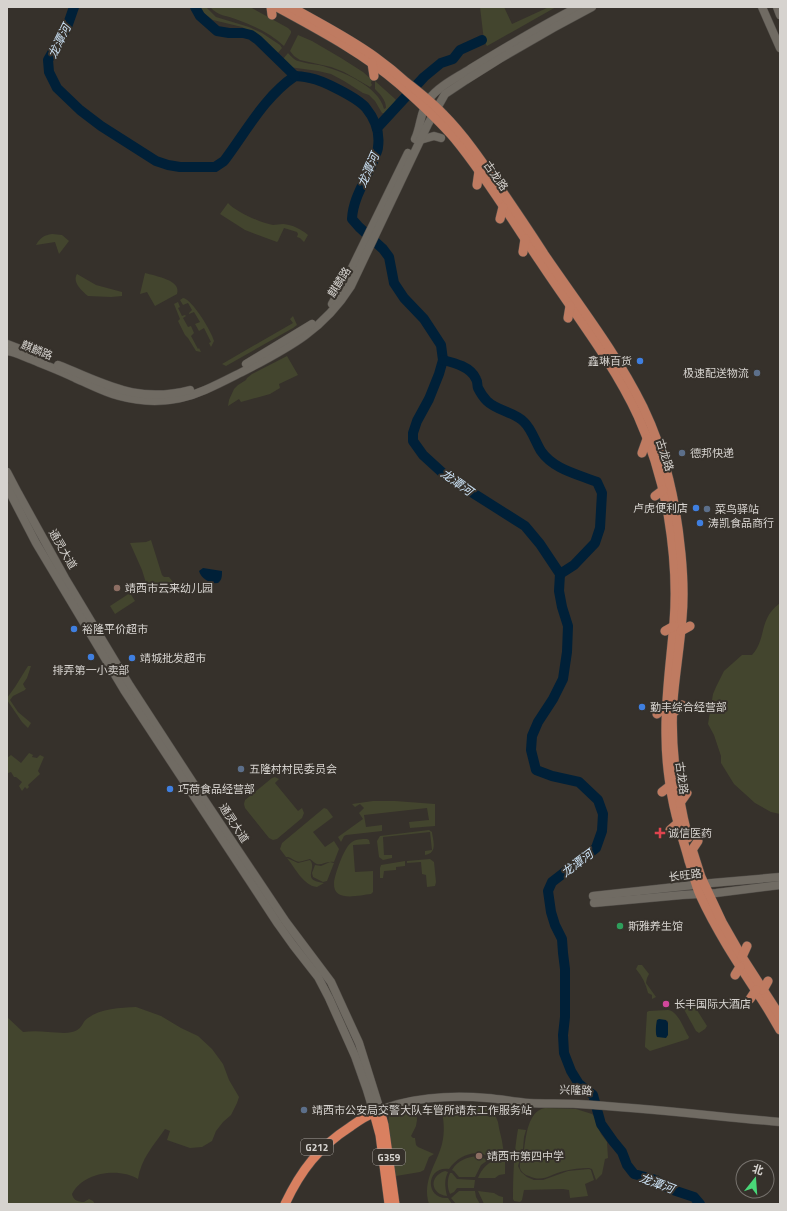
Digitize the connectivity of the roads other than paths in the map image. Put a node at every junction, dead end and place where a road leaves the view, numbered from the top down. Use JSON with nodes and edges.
{"nodes":[{"id":1,"x":291,"y":7,"type":"edge"},
{"id":2,"x":578,"y":7,"type":"edge"},
{"id":3,"x":592,"y":7,"type":"edge"},
{"id":4,"x":762,"y":7,"type":"edge"},
{"id":5,"x":777,"y":7,"type":"edge"},
{"id":6,"x":273,"y":10,"type":"edge"},
{"id":7,"x":780,"y":15,"type":"edge"},
{"id":8,"x":363,"y":40,"type":"dead end"},
{"id":9,"x":340,"y":43,"type":"junction"},
{"id":10,"x":780,"y":48,"type":"edge"},
{"id":11,"x":365,"y":50,"type":"junction"},
{"id":12,"x":339,"y":53,"type":"dead end"},
{"id":13,"x":387,"y":56,"type":"dead end"},
{"id":14,"x":372,"y":63,"type":"junction"},
{"id":15,"x":388,"y":67,"type":"junction"},
{"id":16,"x":374,"y":76,"type":"dead end"},
{"id":17,"x":411,"y":91,"type":"junction"},
{"id":18,"x":426,"y":104,"type":"junction"},
{"id":19,"x":434,"y":112,"type":"junction"},
{"id":20,"x":441,"y":138,"type":"dead end"},
{"id":21,"x":420,"y":140,"type":"junction"},
{"id":22,"x":479,"y":171,"type":"junction"},
{"id":23,"x":477,"y":185,"type":"dead end"},
{"id":24,"x":503,"y":207,"type":"junction"},
{"id":25,"x":500,"y":219,"type":"dead end"},
{"id":26,"x":378,"y":222,"type":"junction"},
{"id":27,"x":525,"y":239,"type":"junction"},
{"id":28,"x":364,"y":252,"type":"junction"},
{"id":29,"x":523,"y":252,"type":"dead end"},
{"id":30,"x":570,"y":306,"type":"junction"},
{"id":31,"x":568,"y":318,"type":"dead end"},
{"id":32,"x":7,"y":344,"type":"edge"},
{"id":33,"x":7,"y":351,"type":"edge"},
{"id":34,"x":647,"y":439,"type":"junction"},
{"id":35,"x":642,"y":452,"type":"dead end"},
{"id":36,"x":7,"y":472,"type":"edge"},
{"id":37,"x":7,"y":487,"type":"edge"},
{"id":38,"x":663,"y":490,"type":"junction"},
{"id":39,"x":655,"y":496,"type":"dead end"},
{"id":40,"x":685,"y":520,"type":"dead end"},
{"id":41,"x":679,"y":531,"type":"junction"},
{"id":42,"x":674,"y":555,"type":"junction"},
{"id":43,"x":666,"y":559,"type":"dead end"},
{"id":44,"x":675,"y":585,"type":"junction"},
{"id":45,"x":667,"y":593,"type":"dead end"},
{"id":46,"x":690,"y":626,"type":"dead end"},
{"id":47,"x":677,"y":629,"type":"junction"},
{"id":48,"x":665,"y":631,"type":"dead end"},
{"id":49,"x":686,"y":665,"type":"dead end"},
{"id":50,"x":673,"y":669,"type":"junction"},
{"id":51,"x":660,"y":674,"type":"dead end"},
{"id":52,"x":667,"y":705,"type":"junction"},
{"id":53,"x":682,"y":705,"type":"dead end"},
{"id":54,"x":657,"y":714,"type":"dead end"},
{"id":55,"x":672,"y":714,"type":"junction"},
{"id":56,"x":682,"y":748,"type":"dead end"},
{"id":57,"x":666,"y":756,"type":"junction"},
{"id":58,"x":671,"y":785,"type":"junction"},
{"id":59,"x":662,"y":792,"type":"dead end"},
{"id":60,"x":687,"y":793,"type":"dead end"},
{"id":61,"x":680,"y":803,"type":"junction"},
{"id":62,"x":692,"y":814,"type":"dead end"},
{"id":63,"x":681,"y":823,"type":"junction"},
{"id":64,"x":670,"y":830,"type":"dead end"},
{"id":65,"x":698,"y":841,"type":"dead end"},
{"id":66,"x":692,"y":850,"type":"junction"},
{"id":67,"x":780,"y":877,"type":"edge"},
{"id":68,"x":700,"y":884,"type":"junction"},
{"id":69,"x":780,"y":885,"type":"edge"},
{"id":70,"x":704,"y":894,"type":"junction"},
{"id":71,"x":747,"y":946,"type":"dead end"},
{"id":72,"x":734,"y":959,"type":"junction"},
{"id":73,"x":740,"y":967,"type":"junction"},
{"id":74,"x":735,"y":975,"type":"dead end"},
{"id":75,"x":768,"y":981,"type":"dead end"},
{"id":76,"x":760,"y":990,"type":"junction"},
{"id":77,"x":750,"y":999,"type":"dead end"},
{"id":78,"x":780,"y":1016,"type":"edge"},
{"id":79,"x":780,"y":1030,"type":"edge"},
{"id":80,"x":636,"y":1106,"type":"junction"},
{"id":81,"x":376,"y":1109,"type":"junction"},
{"id":82,"x":780,"y":1117,"type":"edge"},
{"id":83,"x":780,"y":1122,"type":"edge"},
{"id":84,"x":281,"y":1204,"type":"edge"},
{"id":85,"x":285,"y":1204,"type":"edge"},
{"id":86,"x":389,"y":1204,"type":"edge"},
{"id":87,"x":395,"y":1204,"type":"edge"}],
"edges":[{"from":1,"to":11,"type":"main road","name":"古龙路"},
{"from":2,"to":18,"type":"main road"},
{"from":3,"to":19,"type":"main road","name":"麒麟路"},
{"from":4,"to":10,"type":"main road"},
{"from":5,"to":7,"type":"main road"},
{"from":6,"to":9,"type":"main road","name":"古龙路"},
{"from":8,"to":11,"type":"main road"},
{"from":9,"to":12,"type":"main road"},
{"from":9,"to":14,"type":"main road","name":"古龙路"},
{"from":11,"to":15,"type":"main road","name":"古龙路"},
{"from":13,"to":15,"type":"main road"},
{"from":14,"to":16,"type":"main road"},
{"from":14,"to":17,"type":"main road","name":"古龙路"},
{"from":15,"to":17,"type":"main road","name":"古龙路"},
{"from":17,"to":18,"type":"main road","name":"古龙路"},
{"from":18,"to":19,"type":"main road","name":"古龙路"},
{"from":18,"to":26,"type":"main road","name":"麒麟路"},
{"from":19,"to":21,"type":"main road","name":"麒麟路"},
{"from":19,"to":22,"type":"main road","name":"古龙路"},
{"from":19,"to":41,"type":"main road","name":"古龙路"},
{"from":20,"to":21,"type":"main road"},
{"from":21,"to":26,"type":"main road","name":"麒麟路"},
{"from":22,"to":23,"type":"main road"},
{"from":22,"to":24,"type":"main road","name":"古龙路"},
{"from":24,"to":25,"type":"main road"},
{"from":24,"to":27,"type":"main road","name":"古龙路"},
{"from":26,"to":28,"type":"main road","name":"麒麟路"},
{"from":27,"to":29,"type":"main road"},
{"from":27,"to":30,"type":"main road","name":"古龙路"},
{"from":28,"to":32,"type":"main road","name":"麒麟路"},
{"from":28,"to":33,"type":"main road","name":"麒麟路"},
{"from":30,"to":31,"type":"main road"},
{"from":30,"to":34,"type":"main road","name":"古龙路"},
{"from":34,"to":35,"type":"main road"},
{"from":34,"to":38,"type":"main road","name":"古龙路"},
{"from":36,"to":81,"type":"main road","name":"通灵大道"},
{"from":37,"to":81,"type":"main road","name":"通灵大道"},
{"from":38,"to":39,"type":"main road"},
{"from":38,"to":42,"type":"main road","name":"古龙路"},
{"from":40,"to":41,"type":"main road"},
{"from":41,"to":47,"type":"main road","name":"古龙路"},
{"from":42,"to":43,"type":"main road"},
{"from":42,"to":44,"type":"main road","name":"古龙路"},
{"from":44,"to":45,"type":"main road"},
{"from":44,"to":47,"type":"main road","name":"古龙路"},
{"from":46,"to":47,"type":"main road"},
{"from":47,"to":48,"type":"main road"},
{"from":47,"to":50,"type":"main road","name":"古龙路"},
{"from":49,"to":50,"type":"main road"},
{"from":50,"to":51,"type":"main road"},
{"from":50,"to":52,"type":"main road","name":"古龙路"},
{"from":50,"to":55,"type":"main road","name":"古龙路"},
{"from":52,"to":54,"type":"main road"},
{"from":52,"to":57,"type":"main road","name":"古龙路"},
{"from":53,"to":55,"type":"main road"},
{"from":55,"to":57,"type":"main road","name":"古龙路"},
{"from":56,"to":57,"type":"main road"},
{"from":57,"to":58,"type":"main road","name":"古龙路"},
{"from":57,"to":61,"type":"main road","name":"古龙路"},
{"from":58,"to":59,"type":"main road"},
{"from":58,"to":63,"type":"main road","name":"古龙路"},
{"from":60,"to":61,"type":"main road"},
{"from":61,"to":63,"type":"main road","name":"古龙路"},
{"from":62,"to":63,"type":"main road"},
{"from":63,"to":64,"type":"main road"},
{"from":63,"to":66,"type":"main road","name":"古龙路"},
{"from":63,"to":68,"type":"main road","name":"古龙路"},
{"from":65,"to":66,"type":"main road"},
{"from":66,"to":68,"type":"main road","name":"古龙路"},
{"from":67,"to":68,"type":"main road","name":"长旺路"},
{"from":68,"to":70,"type":"main road","name":"古龙路"},
{"from":68,"to":70,"type":"main road","name":"长旺路"},
{"from":69,"to":70,"type":"main road","name":"长旺路"},
{"from":70,"to":72,"type":"main road","name":"古龙路"},
{"from":70,"to":72,"type":"main road","name":"古龙路"},
{"from":71,"to":72,"type":"main road"},
{"from":72,"to":73,"type":"main road","name":"古龙路"},
{"from":72,"to":76,"type":"main road","name":"古龙路"},
{"from":73,"to":74,"type":"main road"},
{"from":73,"to":76,"type":"main road","name":"古龙路"},
{"from":75,"to":76,"type":"main road"},
{"from":76,"to":77,"type":"main road"},
{"from":76,"to":78,"type":"main road","name":"古龙路"},
{"from":76,"to":79,"type":"main road","name":"古龙路"},
{"from":80,"to":81,"type":"main road","name":"兴隆路"},
{"from":80,"to":82,"type":"main road","name":"兴隆路"},
{"from":80,"to":83,"type":"main road","name":"兴隆路"},
{"from":81,"to":84,"type":"highway","number":"G212"},
{"from":81,"to":85,"type":"highway","number":"G212"},
{"from":81,"to":86,"type":"highway","name":"通灵大道","number":"G359"},
{"from":81,"to":87,"type":"highway","name":"通灵大道","number":"G359"}]}
